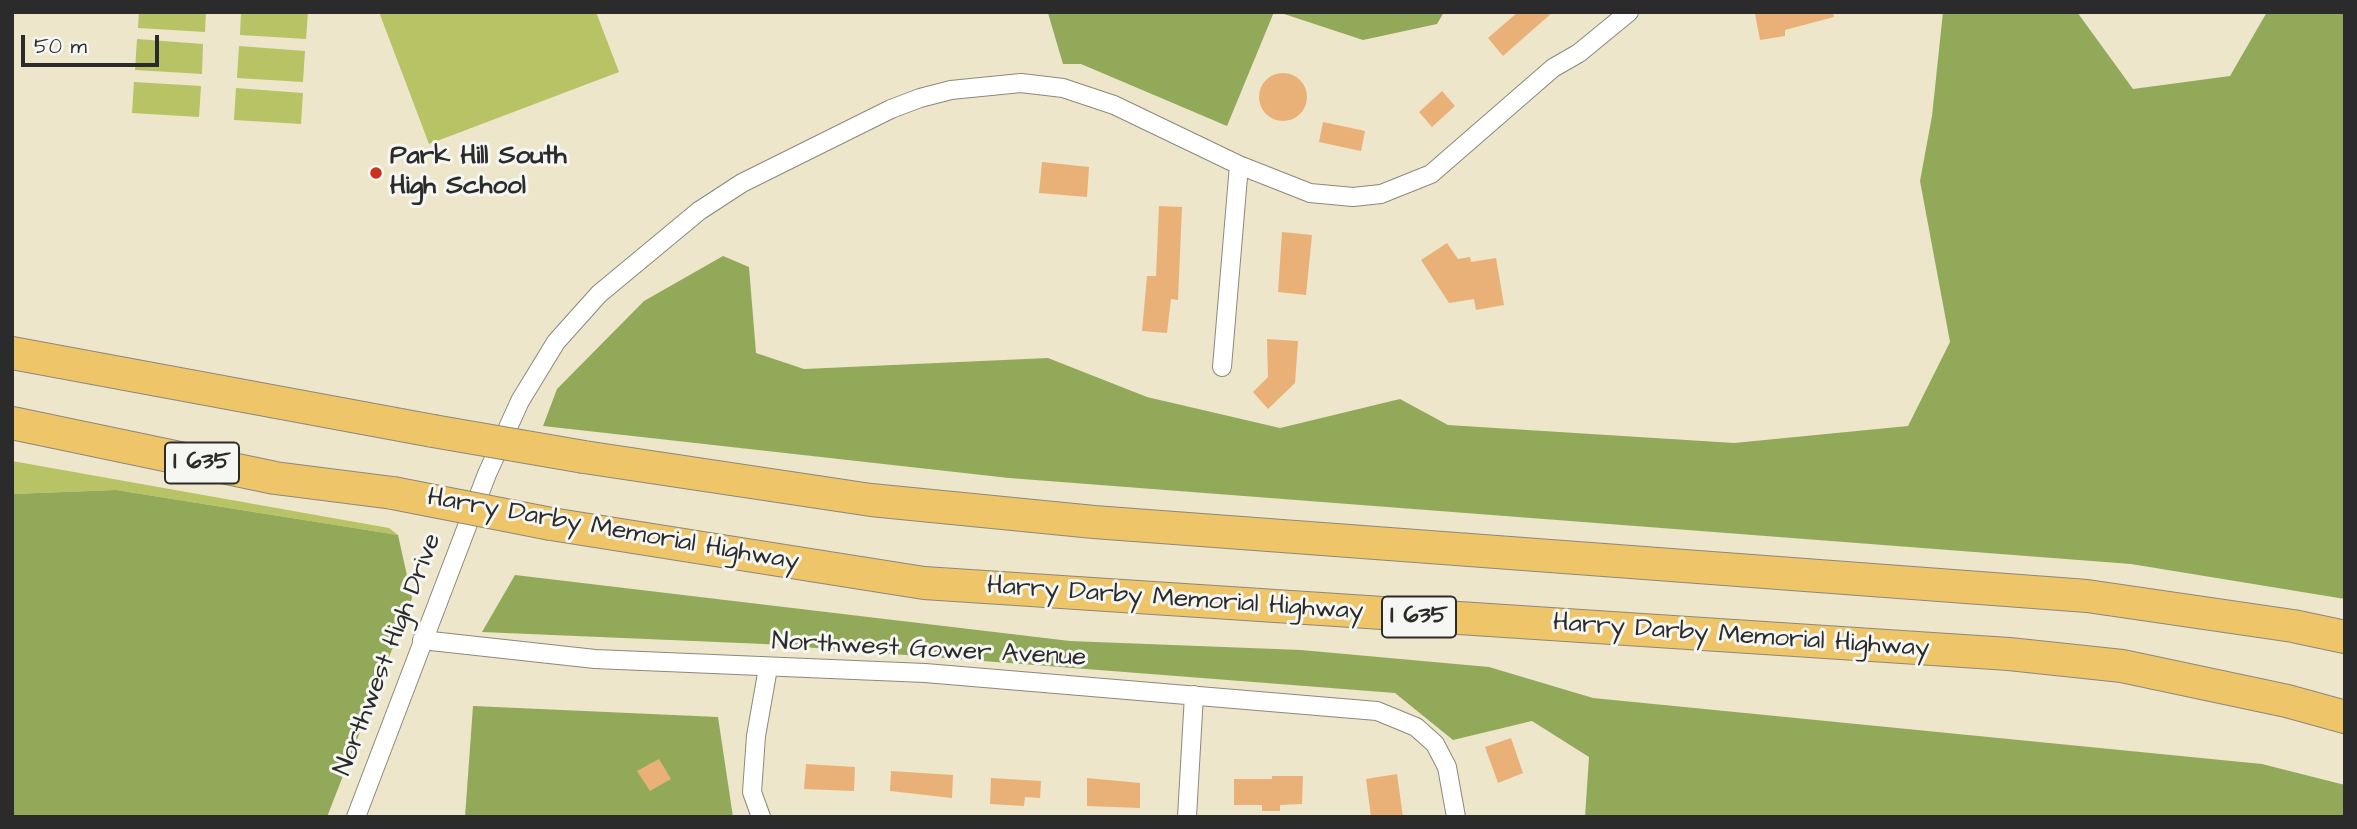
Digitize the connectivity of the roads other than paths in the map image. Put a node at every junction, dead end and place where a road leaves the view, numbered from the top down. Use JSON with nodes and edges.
{"nodes":[{"id":1,"x":1629,"y":12,"type":"edge"},
{"id":2,"x":1239,"y":165,"type":"junction"},
{"id":3,"x":12,"y":353,"type":"edge"},
{"id":4,"x":1222,"y":367,"type":"dead end"},
{"id":5,"x":12,"y":423,"type":"edge"},
{"id":6,"x":2345,"y":637,"type":"edge"},
{"id":7,"x":422,"y":640,"type":"junction"},
{"id":8,"x":768,"y":668,"type":"junction"},
{"id":9,"x":1194,"y":695,"type":"junction"},
{"id":10,"x":2345,"y":716,"type":"edge"},
{"id":11,"x":356,"y":817,"type":"edge"},
{"id":12,"x":761,"y":817,"type":"edge"},
{"id":13,"x":1187,"y":817,"type":"edge"},
{"id":14,"x":1456,"y":817,"type":"edge"}],
"edges":[{"from":1,"to":2,"type":"street","name":"Northwest High Drive"},
{"from":2,"to":4,"type":"street"},
{"from":2,"to":7,"type":"street","name":"Northwest High Drive"},
{"from":3,"to":6,"type":"highway","bridge":true},
{"from":5,"to":10,"type":"highway","name":"Harry Darby Memorial Highway","number":"I 635","bridge":true},
{"from":7,"to":8,"type":"street","name":"Northwest Gower Avenue"},
{"from":7,"to":11,"type":"street","name":"Northwest High Drive"},
{"from":8,"to":9,"type":"street","name":"Northwest Gower Avenue"},
{"from":8,"to":12,"type":"street"},
{"from":9,"to":13,"type":"street"},
{"from":9,"to":14,"type":"street","name":"Northwest Gower Avenue"}]}
